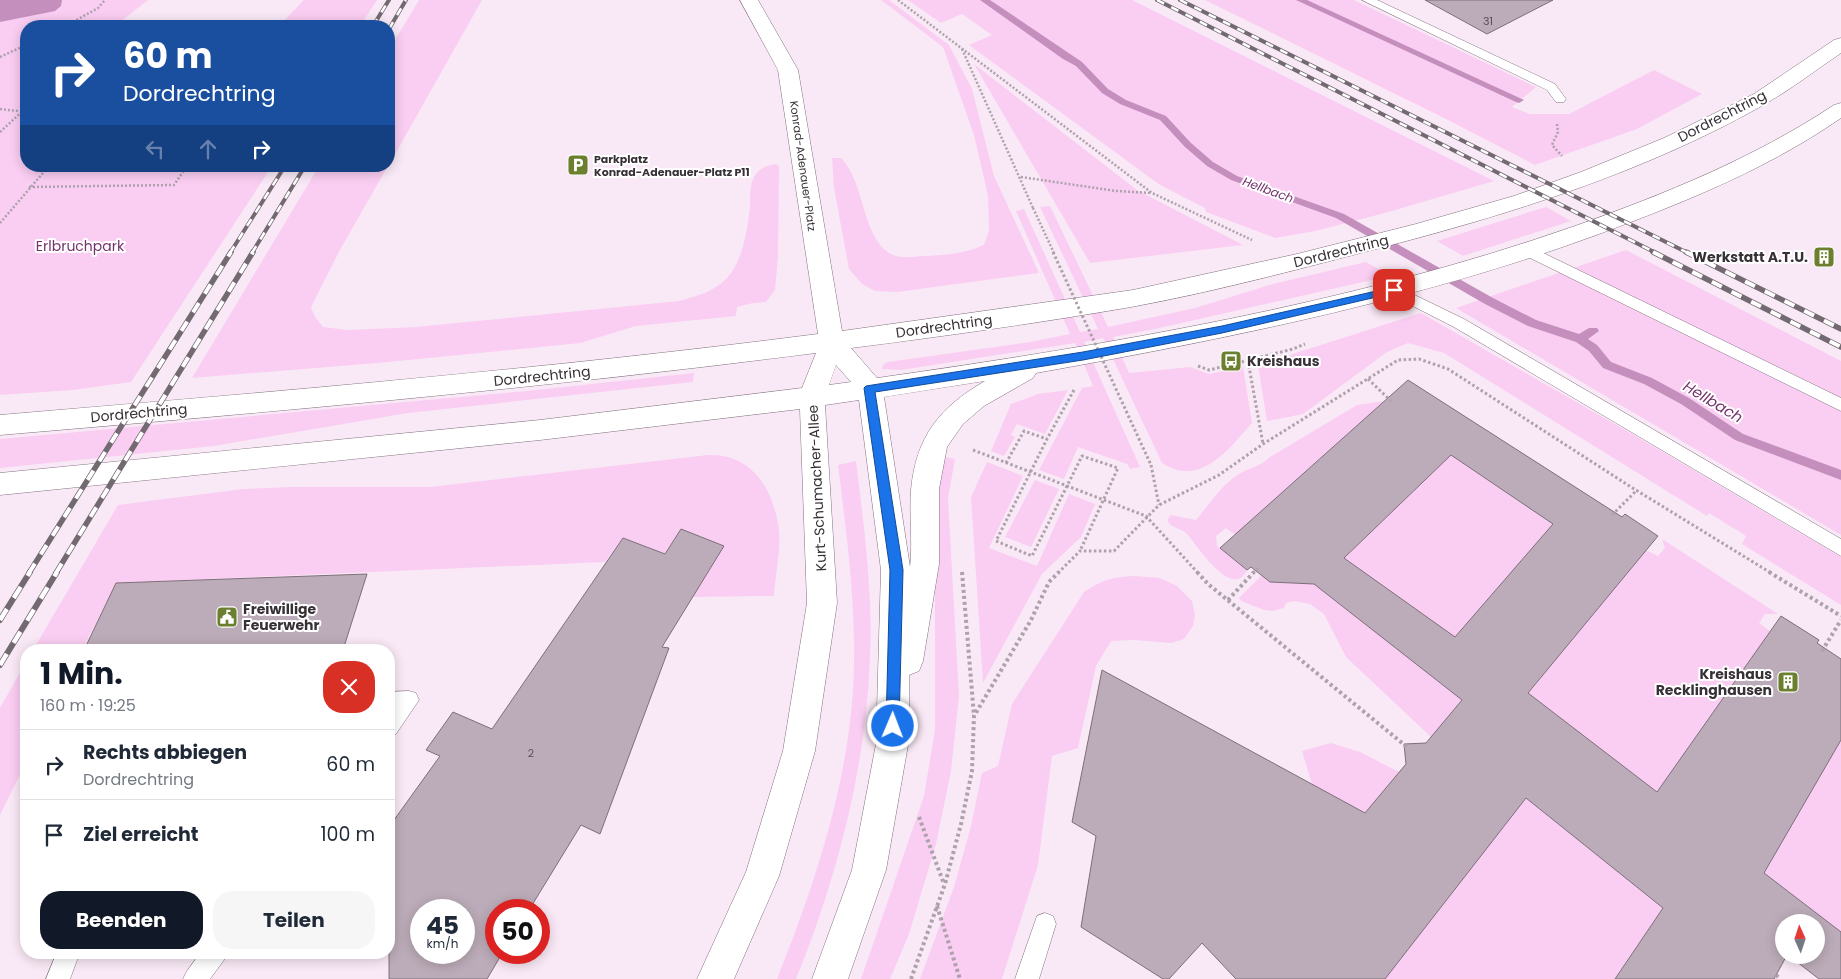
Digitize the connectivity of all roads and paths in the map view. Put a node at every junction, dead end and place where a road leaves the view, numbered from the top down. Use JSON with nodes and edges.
{"nodes":[{"id":1,"x":105,"y":0,"type":"edge"},
{"id":2,"x":749,"y":0,"type":"edge"},
{"id":3,"x":898,"y":0,"type":"edge"},
{"id":4,"x":1368,"y":0,"type":"edge"},
{"id":5,"x":77,"y":20,"type":"edge"},
{"id":6,"x":1841,"y":44,"type":"edge"},
{"id":7,"x":961,"y":47,"type":"junction"},
{"id":8,"x":20,"y":48,"type":"edge"},
{"id":9,"x":0,"y":57,"type":"edge"},
{"id":10,"x":1560,"y":99,"type":"joint"},
{"id":11,"x":0,"y":109,"type":"edge"},
{"id":12,"x":1841,"y":109,"type":"edge"},
{"id":13,"x":20,"y":111,"type":"edge"},
{"id":14,"x":20,"y":113,"type":"edge"},
{"id":15,"x":0,"y":132,"type":"edge"},
{"id":16,"x":44,"y":172,"type":"edge"},
{"id":17,"x":183,"y":172,"type":"edge"},
{"id":18,"x":1020,"y":177,"type":"junction"},
{"id":19,"x":1589,"y":177,"type":"junction"},
{"id":20,"x":29,"y":188,"type":"junction"},
{"id":21,"x":1152,"y":193,"type":"junction"},
{"id":22,"x":0,"y":222,"type":"edge"},
{"id":23,"x":1529,"y":251,"type":"junction"},
{"id":24,"x":1297,"y":262,"type":"junction"},
{"id":25,"x":1401,"y":288,"type":"junction"},
{"id":26,"x":832,"y":342,"type":"junction"},
{"id":27,"x":1263,"y":358,"type":"dead end"},
{"id":28,"x":1248,"y":361,"type":"junction"},
{"id":29,"x":1036,"y":364,"type":"junction"},
{"id":30,"x":1191,"y":364,"type":"dead end"},
{"id":31,"x":1368,"y":379,"type":"junction"},
{"id":32,"x":870,"y":388,"type":"junction"},
{"id":33,"x":1074,"y":389,"type":"dead end"},
{"id":34,"x":812,"y":397,"type":"junction"},
{"id":35,"x":1391,"y":401,"type":"dead end"},
{"id":36,"x":1841,"y":405,"type":"edge"},
{"id":37,"x":0,"y":425,"type":"edge"},
{"id":38,"x":1047,"y":439,"type":"junction"},
{"id":39,"x":1263,"y":444,"type":"junction"},
{"id":40,"x":968,"y":458,"type":"dead end"},
{"id":41,"x":1006,"y":463,"type":"junction"},
{"id":42,"x":1031,"y":472,"type":"junction"},
{"id":43,"x":0,"y":484,"type":"edge"},
{"id":44,"x":1068,"y":486,"type":"junction"},
{"id":45,"x":1637,"y":490,"type":"junction"},
{"id":46,"x":1104,"y":500,"type":"junction"},
{"id":47,"x":1159,"y":505,"type":"junction"},
{"id":48,"x":1612,"y":515,"type":"dead end"},
{"id":49,"x":1146,"y":516,"type":"junction"},
{"id":50,"x":1841,"y":548,"type":"edge"},
{"id":51,"x":1080,"y":551,"type":"junction"},
{"id":52,"x":962,"y":568,"type":"dead end"},
{"id":53,"x":1258,"y":568,"type":"dead end"},
{"id":54,"x":1228,"y":600,"type":"junction"},
{"id":55,"x":1841,"y":618,"type":"edge"},
{"id":56,"x":1822,"y":651,"type":"dead end"},
{"id":57,"x":395,"y":701,"type":"edge"},
{"id":58,"x":974,"y":716,"type":"junction"},
{"id":59,"x":395,"y":719,"type":"edge"},
{"id":60,"x":892,"y":746,"type":"junction"},
{"id":61,"x":1407,"y":747,"type":"dead end"},
{"id":62,"x":937,"y":906,"type":"junction"},
{"id":63,"x":1045,"y":924,"type":"dead end"},
{"id":64,"x":66,"y":959,"type":"edge"},
{"id":65,"x":211,"y":959,"type":"edge"},
{"id":66,"x":1776,"y":975,"type":"dead end"},
{"id":67,"x":58,"y":979,"type":"edge"},
{"id":68,"x":195,"y":979,"type":"edge"},
{"id":69,"x":715,"y":979,"type":"edge"},
{"id":70,"x":830,"y":979,"type":"edge"},
{"id":71,"x":911,"y":979,"type":"edge"},
{"id":72,"x":960,"y":979,"type":"edge"},
{"id":73,"x":1027,"y":979,"type":"edge"},
{"id":74,"x":1780,"y":979,"type":"edge"}],
"edges":[{"from":1,"to":5,"type":"path"},
{"from":2,"to":26,"type":"main road","name":"Konrad-Adenauer-Platz"},
{"from":3,"to":7,"type":"path"},
{"from":4,"to":10,"type":"lane"},
{"from":6,"to":19,"type":"main road","name":"Dordrechtring"},
{"from":7,"to":18,"type":"path"},
{"from":7,"to":21,"type":"path"},
{"from":8,"to":9,"type":"path"},
{"from":10,"to":19,"type":"path"},
{"from":11,"to":13,"type":"path"},
{"from":12,"to":23,"type":"main road"},
{"from":14,"to":15,"type":"path"},
{"from":16,"to":20,"type":"path"},
{"from":17,"to":20,"type":"path"},
{"from":18,"to":21,"type":"path"},
{"from":18,"to":47,"type":"path","bridge":true},
{"from":19,"to":24,"type":"main road","name":"Dordrechtring"},
{"from":20,"to":22,"type":"path"},
{"from":21,"to":24,"type":"path"},
{"from":23,"to":25,"type":"main road"},
{"from":23,"to":36,"type":"lane"},
{"from":24,"to":26,"type":"main road","name":"Dordrechtring"},
{"from":25,"to":29,"type":"main road"},
{"from":25,"to":50,"type":"lane"},
{"from":26,"to":32,"type":"main road"},
{"from":26,"to":34,"type":"main road","name":"Kurt-Schumacher-Allee"},
{"from":26,"to":37,"type":"main road","name":"Dordrechtring"},
{"from":27,"to":28,"type":"path"},
{"from":28,"to":30,"type":"path"},
{"from":28,"to":39,"type":"path"},
{"from":29,"to":32,"type":"main road"},
{"from":29,"to":60,"type":"main road"},
{"from":31,"to":35,"type":"path"},
{"from":31,"to":39,"type":"path"},
{"from":31,"to":45,"type":"path"},
{"from":32,"to":34,"type":"main road"},
{"from":32,"to":60,"type":"main road"},
{"from":33,"to":38,"type":"path"},
{"from":34,"to":43,"type":"main road"},
{"from":34,"to":69,"type":"main road","name":"Kurt-Schumacher-Allee"},
{"from":38,"to":41,"type":"path"},
{"from":38,"to":42,"type":"path"},
{"from":39,"to":47,"type":"path"},
{"from":40,"to":41,"type":"path"},
{"from":41,"to":42,"type":"path"},
{"from":42,"to":44,"type":"path"},
{"from":42,"to":44,"type":"path"},
{"from":44,"to":46,"type":"path"},
{"from":44,"to":46,"type":"path"},
{"from":45,"to":48,"type":"path"},
{"from":45,"to":55,"type":"path"},
{"from":46,"to":49,"type":"path"},
{"from":46,"to":51,"type":"path"},
{"from":47,"to":49,"type":"path"},
{"from":49,"to":51,"type":"path"},
{"from":49,"to":54,"type":"path"},
{"from":51,"to":58,"type":"path"},
{"from":52,"to":58,"type":"path"},
{"from":53,"to":54,"type":"path"},
{"from":54,"to":61,"type":"path"},
{"from":55,"to":56,"type":"path"},
{"from":57,"to":59,"type":"lane"},
{"from":58,"to":62,"type":"path"},
{"from":60,"to":70,"type":"main road"},
{"from":62,"to":71,"type":"path"},
{"from":62,"to":72,"type":"path"},
{"from":63,"to":73,"type":"lane"},
{"from":64,"to":67,"type":"lane"},
{"from":65,"to":68,"type":"lane"},
{"from":66,"to":74,"type":"path"}]}
